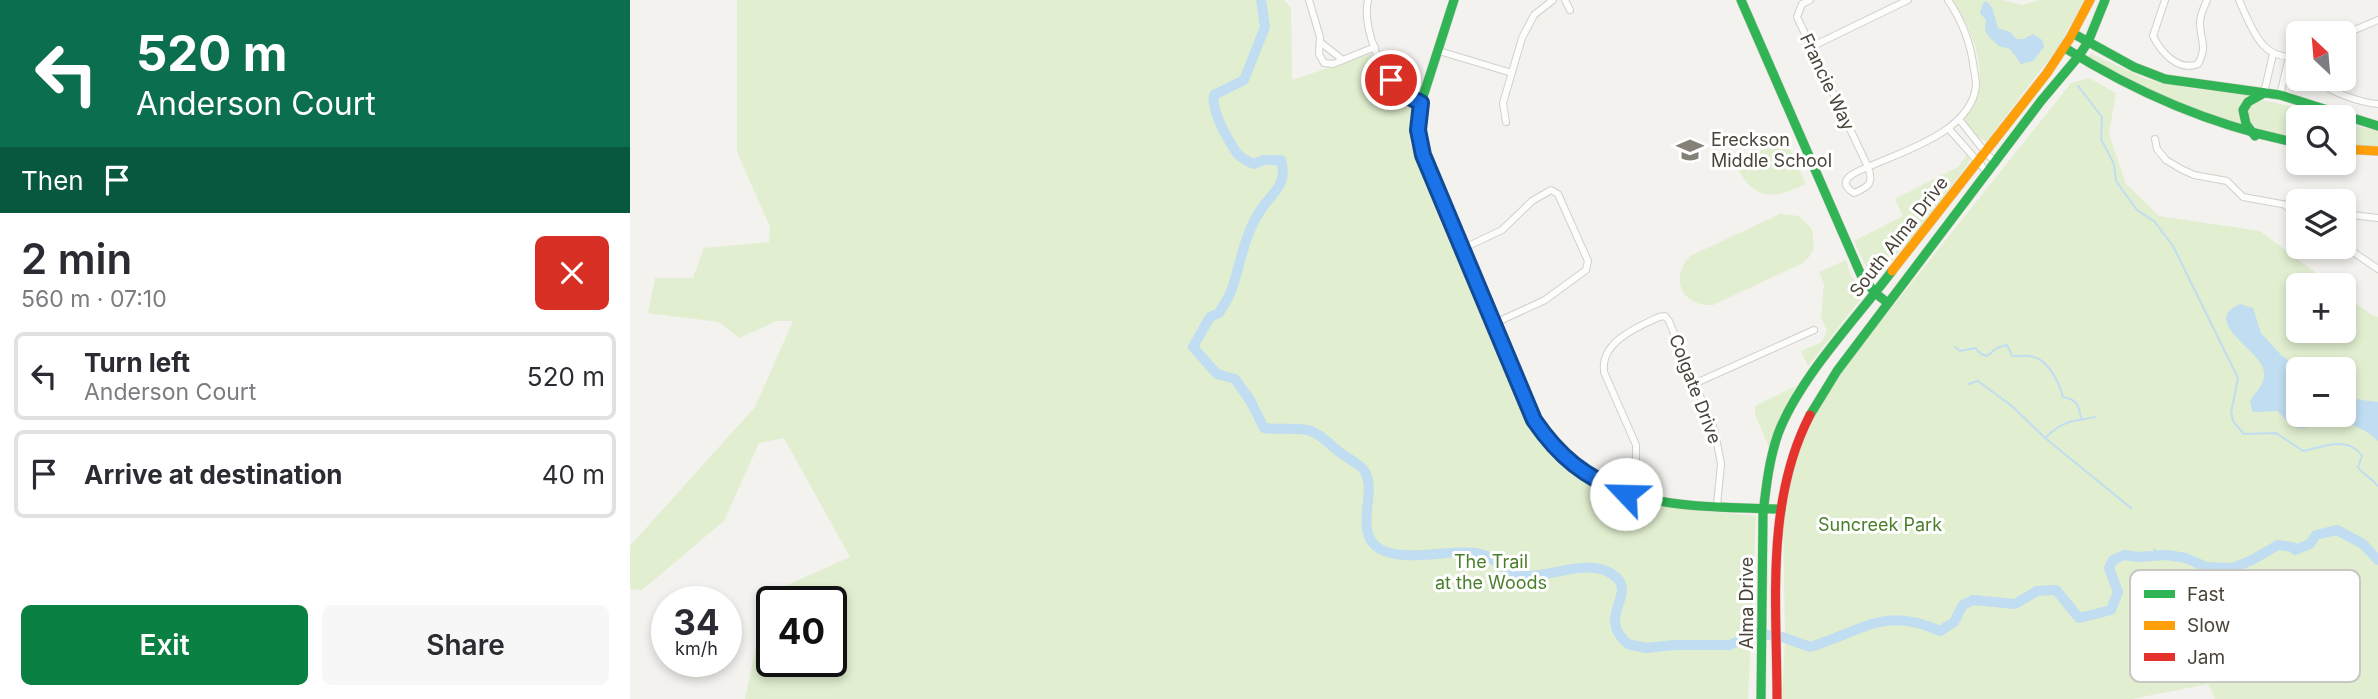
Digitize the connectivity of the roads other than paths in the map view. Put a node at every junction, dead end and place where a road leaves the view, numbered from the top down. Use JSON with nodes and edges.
{"nodes":[{"id":1,"x":1309,"y":0,"type":"edge"},
{"id":2,"x":1368,"y":0,"type":"edge"},
{"id":3,"x":1454,"y":0,"type":"edge"},
{"id":4,"x":1553,"y":0,"type":"edge"},
{"id":5,"x":1565,"y":0,"type":"edge"},
{"id":6,"x":1741,"y":0,"type":"edge"},
{"id":7,"x":1810,"y":0,"type":"edge"},
{"id":8,"x":1908,"y":0,"type":"edge"},
{"id":9,"x":1948,"y":0,"type":"edge"},
{"id":10,"x":2090,"y":0,"type":"edge"},
{"id":11,"x":2105,"y":0,"type":"edge"},
{"id":12,"x":2165,"y":0,"type":"edge"},
{"id":13,"x":2207,"y":0,"type":"edge"},
{"id":14,"x":2239,"y":0,"type":"edge"},
{"id":15,"x":1570,"y":10,"type":"dead end"},
{"id":16,"x":2378,"y":20,"type":"edge"},
{"id":17,"x":2356,"y":29,"type":"edge"},
{"id":18,"x":2074,"y":34,"type":"junction"},
{"id":19,"x":1320,"y":42,"type":"junction"},
{"id":20,"x":2088,"y":42,"type":"junction"},
{"id":21,"x":1375,"y":47,"type":"junction"},
{"id":22,"x":1811,"y":47,"type":"junction"},
{"id":23,"x":2065,"y":48,"type":"junction"},
{"id":24,"x":1439,"y":51,"type":"junction"},
{"id":25,"x":2277,"y":55,"type":"junction"},
{"id":26,"x":2286,"y":56,"type":"edge"},
{"id":27,"x":2078,"y":57,"type":"junction"},
{"id":28,"x":1343,"y":60,"type":"junction"},
{"id":29,"x":2286,"y":70,"type":"edge"},
{"id":30,"x":1512,"y":73,"type":"junction"},
{"id":31,"x":2336,"y":91,"type":"edge"},
{"id":32,"x":2264,"y":93,"type":"junction"},
{"id":33,"x":2280,"y":95,"type":"junction"},
{"id":34,"x":1421,"y":103,"type":"junction"},
{"id":35,"x":2378,"y":104,"type":"edge"},
{"id":36,"x":1959,"y":119,"type":"junction"},
{"id":37,"x":1506,"y":122,"type":"dead end"},
{"id":38,"x":2378,"y":126,"type":"edge"},
{"id":39,"x":1949,"y":129,"type":"junction"},
{"id":40,"x":2255,"y":136,"type":"junction"},
{"id":41,"x":2155,"y":139,"type":"dead end"},
{"id":42,"x":2286,"y":141,"type":"edge"},
{"id":43,"x":2356,"y":150,"type":"edge"},
{"id":44,"x":2378,"y":151,"type":"edge"},
{"id":45,"x":1984,"y":152,"type":"junction"},
{"id":46,"x":1977,"y":162,"type":"junction"},
{"id":47,"x":1996,"y":163,"type":"junction"},
{"id":48,"x":1868,"y":167,"type":"junction"},
{"id":49,"x":1988,"y":173,"type":"junction"},
{"id":50,"x":2285,"y":206,"type":"edge"},
{"id":51,"x":2356,"y":215,"type":"edge"},
{"id":52,"x":2378,"y":218,"type":"edge"},
{"id":53,"x":1462,"y":249,"type":"junction"},
{"id":54,"x":2356,"y":254,"type":"edge"},
{"id":55,"x":2378,"y":269,"type":"edge"},
{"id":56,"x":1875,"y":293,"type":"junction"},
{"id":57,"x":1888,"y":303,"type":"junction"},
{"id":58,"x":1493,"y":324,"type":"junction"},
{"id":59,"x":1814,"y":330,"type":"dead end"},
{"id":60,"x":1696,"y":383,"type":"junction"},
{"id":61,"x":1626,"y":494,"type":"junction"},
{"id":62,"x":1717,"y":505,"type":"junction"},
{"id":63,"x":1765,"y":508,"type":"junction"},
{"id":64,"x":1781,"y":509,"type":"junction"},
{"id":65,"x":1761,"y":699,"type":"edge"},
{"id":66,"x":1777,"y":699,"type":"edge"}],
"edges":[{"from":1,"to":19,"type":"street"},
{"from":2,"to":21,"type":"street"},
{"from":3,"to":24,"type":"main road"},
{"from":4,"to":30,"type":"street"},
{"from":5,"to":15,"type":"street"},
{"from":6,"to":56,"type":"main road"},
{"from":7,"to":22,"type":"street","name":"Francie Way"},
{"from":8,"to":22,"type":"street"},
{"from":9,"to":36,"type":"street"},
{"from":10,"to":18,"type":"main road","name":"South Alma Drive"},
{"from":11,"to":20,"type":"main road","name":"South Alma Drive"},
{"from":12,"to":13,"type":"street"},
{"from":14,"to":25,"type":"street"},
{"from":16,"to":17,"type":"street"},
{"from":18,"to":20,"type":"main road"},
{"from":18,"to":23,"type":"main road","name":"South Alma Drive"},
{"from":19,"to":28,"type":"street"},
{"from":19,"to":28,"type":"street"},
{"from":20,"to":27,"type":"main road","name":"South Alma Drive"},
{"from":20,"to":32,"type":"main road"},
{"from":21,"to":28,"type":"street"},
{"from":21,"to":34,"type":"street"},
{"from":22,"to":48,"type":"street","name":"Francie Way"},
{"from":23,"to":27,"type":"main road"},
{"from":23,"to":45,"type":"main road","name":"South Alma Drive"},
{"from":24,"to":30,"type":"street"},
{"from":24,"to":34,"type":"main road"},
{"from":25,"to":26,"type":"street"},
{"from":25,"to":32,"type":"street"},
{"from":27,"to":40,"type":"main road"},
{"from":27,"to":47,"type":"main road","name":"South Alma Drive"},
{"from":29,"to":33,"type":"street"},
{"from":30,"to":37,"type":"street"},
{"from":31,"to":35,"type":"street"},
{"from":32,"to":33,"type":"main road"},
{"from":32,"to":40,"type":"main road"},
{"from":33,"to":38,"type":"main road"},
{"from":34,"to":53,"type":"main road"},
{"from":36,"to":39,"type":"street"},
{"from":36,"to":45,"type":"street"},
{"from":39,"to":46,"type":"street"},
{"from":39,"to":48,"type":"street"},
{"from":40,"to":42,"type":"main road"},
{"from":41,"to":50,"type":"street"},
{"from":43,"to":44,"type":"main road"},
{"from":45,"to":46,"type":"main road","name":"South Alma Drive"},
{"from":45,"to":47,"type":"street"},
{"from":46,"to":49,"type":"street"},
{"from":46,"to":56,"type":"main road","name":"South Alma Drive"},
{"from":47,"to":49,"type":"main road","name":"South Alma Drive"},
{"from":48,"to":48,"type":"street"},
{"from":49,"to":57,"type":"main road","name":"South Alma Drive"},
{"from":51,"to":52,"type":"street"},
{"from":53,"to":58,"type":"main road"},
{"from":53,"to":58,"type":"street"},
{"from":54,"to":55,"type":"street"},
{"from":56,"to":57,"type":"main road"},
{"from":56,"to":63,"type":"main road","name":"South Alma Drive"},
{"from":57,"to":64,"type":"main road","name":"South Alma Drive"},
{"from":58,"to":61,"type":"main road"},
{"from":59,"to":60,"type":"street"},
{"from":60,"to":61,"type":"street","name":"Colgate Drive"},
{"from":60,"to":62,"type":"street","name":"Colgate Drive"},
{"from":61,"to":62,"type":"main road"},
{"from":62,"to":63,"type":"main road"},
{"from":63,"to":64,"type":"main road"},
{"from":63,"to":65,"type":"main road","name":"Alma Drive"},
{"from":64,"to":66,"type":"main road","name":"Alma Drive"}]}
